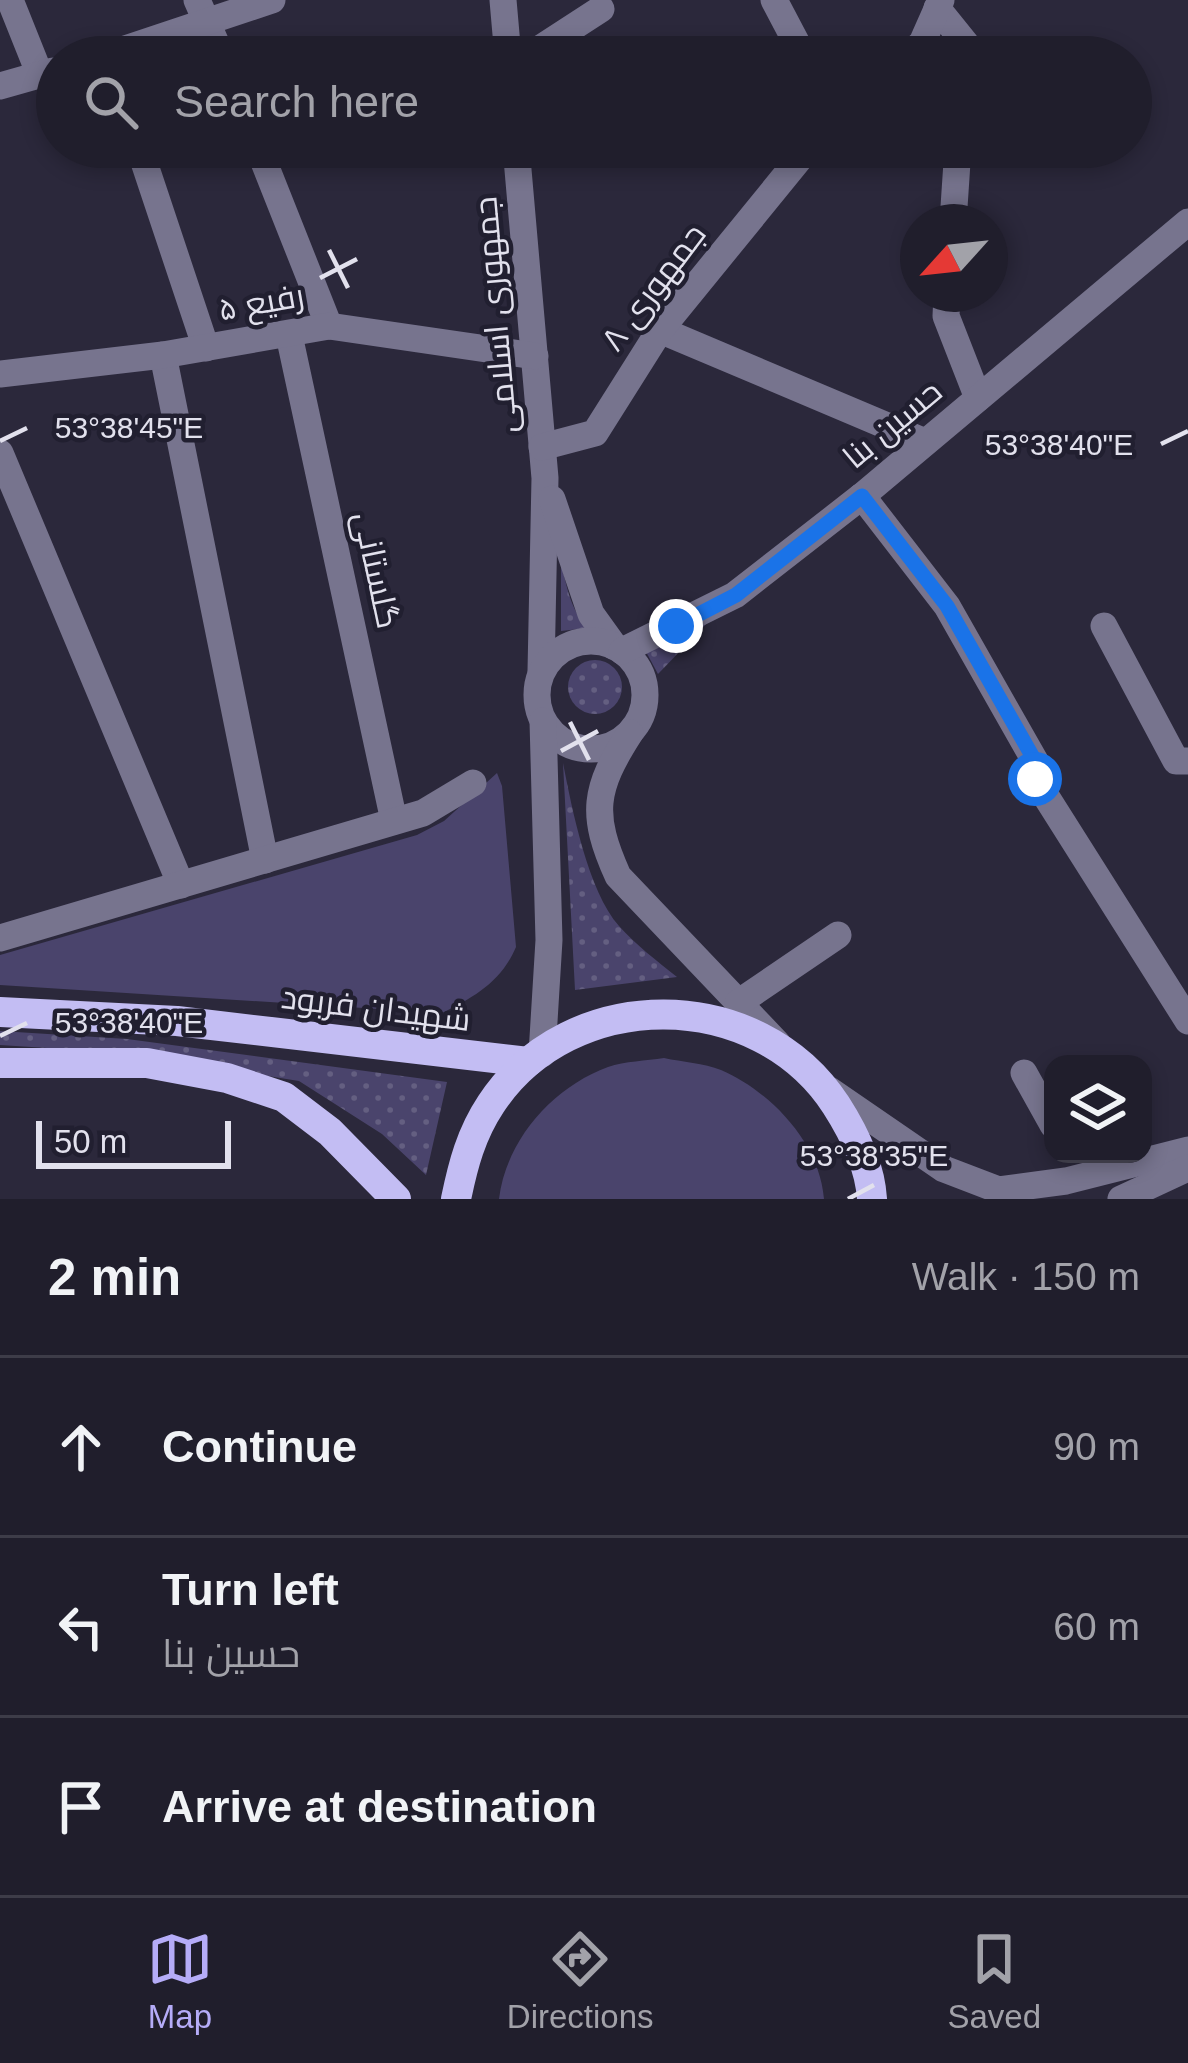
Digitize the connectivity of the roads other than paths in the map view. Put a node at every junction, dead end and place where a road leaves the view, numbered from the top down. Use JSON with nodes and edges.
{"nodes":[{"id":1,"x":10,"y":0,"type":"edge"},
{"id":2,"x":272,"y":0,"type":"edge"},
{"id":3,"x":503,"y":0,"type":"edge"},
{"id":4,"x":774,"y":0,"type":"edge"},
{"id":5,"x":939,"y":4,"type":"edge"},
{"id":6,"x":601,"y":9,"type":"dead end"},
{"id":7,"x":202,"y":11,"type":"edge"},
{"id":8,"x":149,"y":36,"type":"edge"},
{"id":9,"x":506,"y":36,"type":"edge"},
{"id":10,"x":559,"y":36,"type":"edge"},
{"id":11,"x":793,"y":36,"type":"edge"},
{"id":12,"x":925,"y":36,"type":"edge"},
{"id":13,"x":961,"y":36,"type":"edge"},
{"id":14,"x":36,"y":49,"type":"edge"},
{"id":15,"x":36,"y":76,"type":"edge"},
{"id":16,"x":0,"y":86,"type":"edge"},
{"id":17,"x":146,"y":168,"type":"edge"},
{"id":18,"x":267,"y":168,"type":"edge"},
{"id":19,"x":518,"y":168,"type":"edge"},
{"id":20,"x":792,"y":168,"type":"edge"},
{"id":21,"x":957,"y":168,"type":"edge"},
{"id":22,"x":954,"y":204,"type":"edge"},
{"id":23,"x":1188,"y":222,"type":"edge"},
{"id":24,"x":946,"y":312,"type":"edge"},
{"id":25,"x":329,"y":326,"type":"junction"},
{"id":26,"x":660,"y":330,"type":"junction"},
{"id":27,"x":289,"y":335,"type":"junction"},
{"id":28,"x":206,"y":348,"type":"junction"},
{"id":29,"x":163,"y":355,"type":"junction"},
{"id":30,"x":535,"y":356,"type":"junction"},
{"id":31,"x":0,"y":374,"type":"edge"},
{"id":32,"x":978,"y":398,"type":"junction"},
{"id":33,"x":925,"y":442,"type":"junction"},
{"id":34,"x":542,"y":447,"type":"junction"},
{"id":35,"x":0,"y":453,"type":"edge"},
{"id":36,"x":545,"y":478,"type":"junction"},
{"id":37,"x":862,"y":496,"type":"junction"},
{"id":38,"x":1104,"y":626,"type":"dead end"},
{"id":39,"x":618,"y":648,"type":"junction"},
{"id":40,"x":542,"y":671,"type":"junction"},
{"id":41,"x":543,"y":721,"type":"junction"},
{"id":42,"x":630,"y":733,"type":"junction"},
{"id":43,"x":1188,"y":761,"type":"edge"},
{"id":44,"x":473,"y":783,"type":"dead end"},
{"id":45,"x":394,"y":821,"type":"junction"},
{"id":46,"x":266,"y":860,"type":"junction"},
{"id":47,"x":181,"y":885,"type":"junction"},
{"id":48,"x":838,"y":935,"type":"dead end"},
{"id":49,"x":0,"y":938,"type":"edge"},
{"id":50,"x":738,"y":1003,"type":"junction"},
{"id":51,"x":0,"y":1012,"type":"edge"},
{"id":52,"x":1188,"y":1021,"type":"edge"},
{"id":53,"x":784,"y":1051,"type":"junction"},
{"id":54,"x":535,"y":1058,"type":"junction"},
{"id":55,"x":0,"y":1063,"type":"edge"},
{"id":56,"x":1024,"y":1073,"type":"dead end"},
{"id":57,"x":825,"y":1088,"type":"junction"},
{"id":58,"x":1044,"y":1109,"type":"edge"},
{"id":59,"x":1188,"y":1150,"type":"edge"},
{"id":60,"x":1076,"y":1165,"type":"edge"},
{"id":61,"x":1188,"y":1168,"type":"edge"},
{"id":62,"x":998,"y":1194,"type":"edge"},
{"id":63,"x":396,"y":1199,"type":"edge"},
{"id":64,"x":456,"y":1199,"type":"edge"},
{"id":65,"x":872,"y":1199,"type":"edge"},
{"id":66,"x":1121,"y":1199,"type":"edge"}],
"edges":[{"from":1,"to":14,"type":"street"},
{"from":2,"to":7,"type":"street"},
{"from":3,"to":9,"type":"street"},
{"from":4,"to":11,"type":"street"},
{"from":5,"to":12,"type":"street"},
{"from":5,"to":13,"type":"street"},
{"from":6,"to":10,"type":"street"},
{"from":7,"to":8,"type":"street"},
{"from":15,"to":16,"type":"street"},
{"from":17,"to":28,"type":"street"},
{"from":18,"to":25,"type":"street"},
{"from":19,"to":30,"type":"street","name":"جمهوری اسلامی"},
{"from":20,"to":26,"type":"street","name":"جمهوری ۸"},
{"from":21,"to":22,"type":"street"},
{"from":23,"to":32,"type":"street","name":"حسین بنا"},
{"from":24,"to":32,"type":"street"},
{"from":25,"to":27,"type":"street","name":"رفیع ۵"},
{"from":25,"to":30,"type":"street","name":"رفیع ۵"},
{"from":26,"to":33,"type":"street"},
{"from":26,"to":34,"type":"street","name":"جمهوری ۸"},
{"from":27,"to":28,"type":"street","name":"رفیع ۵"},
{"from":27,"to":45,"type":"street","name":"گلستانی"},
{"from":28,"to":29,"type":"street","name":"رفیع ۵"},
{"from":29,"to":31,"type":"street","name":"رفیع ۵"},
{"from":29,"to":46,"type":"street"},
{"from":30,"to":34,"type":"street","name":"جمهوری اسلامی"},
{"from":32,"to":33,"type":"street","name":"حسین بنا"},
{"from":33,"to":37,"type":"street","name":"حسین بنا"},
{"from":34,"to":36,"type":"street","name":"جمهوری اسلامی"},
{"from":35,"to":47,"type":"street"},
{"from":36,"to":39,"type":"street"},
{"from":36,"to":40,"type":"street"},
{"from":37,"to":39,"type":"street","name":"حسین بنا"},
{"from":37,"to":52,"type":"street"},
{"from":38,"to":43,"type":"street"},
{"from":39,"to":40,"type":"street"},
{"from":39,"to":42,"type":"street"},
{"from":40,"to":41,"type":"street"},
{"from":41,"to":42,"type":"street"},
{"from":41,"to":54,"type":"street"},
{"from":42,"to":50,"type":"street"},
{"from":44,"to":45,"type":"street"},
{"from":45,"to":46,"type":"street"},
{"from":46,"to":47,"type":"street"},
{"from":47,"to":49,"type":"street"},
{"from":48,"to":50,"type":"street"},
{"from":50,"to":53,"type":"street"},
{"from":51,"to":54,"type":"main road","name":"شهيدان فربود"},
{"from":53,"to":54,"type":"main road"},
{"from":53,"to":57,"type":"main road"},
{"from":54,"to":64,"type":"main road"},
{"from":55,"to":63,"type":"main road"},
{"from":56,"to":58,"type":"street"},
{"from":57,"to":62,"type":"street"},
{"from":57,"to":65,"type":"main road"},
{"from":59,"to":60,"type":"street"},
{"from":60,"to":62,"type":"street"},
{"from":61,"to":66,"type":"street"}]}
